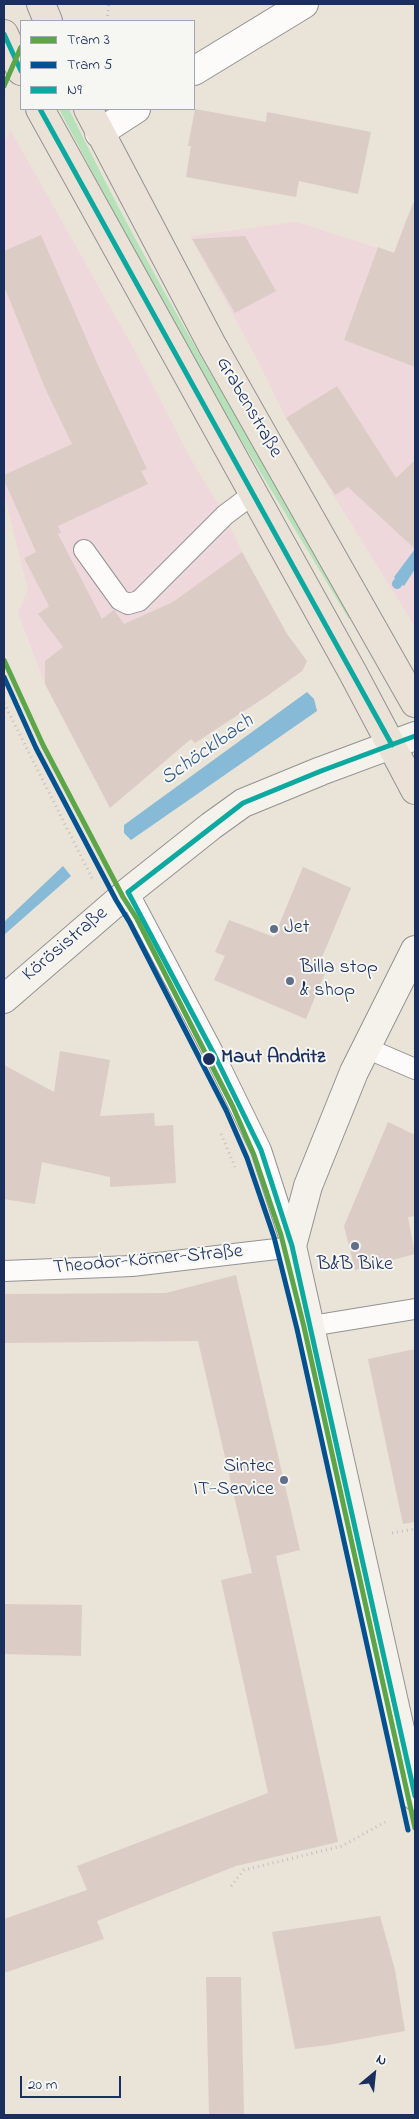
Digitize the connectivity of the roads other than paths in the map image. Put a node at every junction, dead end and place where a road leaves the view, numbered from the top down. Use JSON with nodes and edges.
{"nodes":[{"id":1,"x":41,"y":4,"type":"edge"},
{"id":2,"x":304,"y":4,"type":"edge"},
{"id":3,"x":48,"y":20,"type":"edge"},
{"id":4,"x":4,"y":34,"type":"edge"},
{"id":5,"x":20,"y":69,"type":"edge"},
{"id":6,"x":195,"y":71,"type":"edge"},
{"id":7,"x":41,"y":110,"type":"edge"},
{"id":8,"x":132,"y":110,"type":"edge"},
{"id":9,"x":94,"y":121,"type":"edge"},
{"id":10,"x":253,"y":494,"type":"junction"},
{"id":11,"x":84,"y":550,"type":"dead end"},
{"id":12,"x":415,"y":703,"type":"edge"},
{"id":13,"x":404,"y":740,"type":"edge"},
{"id":14,"x":415,"y":790,"type":"edge"},
{"id":15,"x":128,"y":892,"type":"junction"},
{"id":16,"x":412,"y":972,"type":"edge"},
{"id":17,"x":4,"y":999,"type":"edge"},
{"id":18,"x":366,"y":1048,"type":"junction"},
{"id":19,"x":415,"y":1068,"type":"edge"},
{"id":20,"x":292,"y":1246,"type":"junction"},
{"id":21,"x":4,"y":1271,"type":"edge"},
{"id":22,"x":415,"y":1309,"type":"edge"},
{"id":23,"x":311,"y":1326,"type":"junction"},
{"id":24,"x":415,"y":1796,"type":"edge"}],
"edges":[{"from":1,"to":3,"type":"main road"},
{"from":2,"to":6,"type":"street"},
{"from":4,"to":5,"type":"main road"},
{"from":7,"to":10,"type":"main road","name":"Grabenstraße"},
{"from":8,"to":9,"type":"street"},
{"from":9,"to":12,"type":"main road","name":"Grabenstraße"},
{"from":10,"to":11,"type":"lane"},
{"from":10,"to":13,"type":"main road","name":"Grabenstraße"},
{"from":13,"to":14,"type":"main road","name":"Grabenstraße"},
{"from":13,"to":15,"type":"main road","name":"Körösistraße"},
{"from":15,"to":17,"type":"main road","name":"Körösistraße"},
{"from":15,"to":20,"type":"lane"},
{"from":16,"to":18,"type":"main road"},
{"from":18,"to":19,"type":"lane"},
{"from":18,"to":20,"type":"main road"},
{"from":20,"to":21,"type":"lane","name":"Theodor-Körner-Straße"},
{"from":20,"to":23,"type":"main road"},
{"from":22,"to":23,"type":"lane"},
{"from":23,"to":24,"type":"main road"}]}
